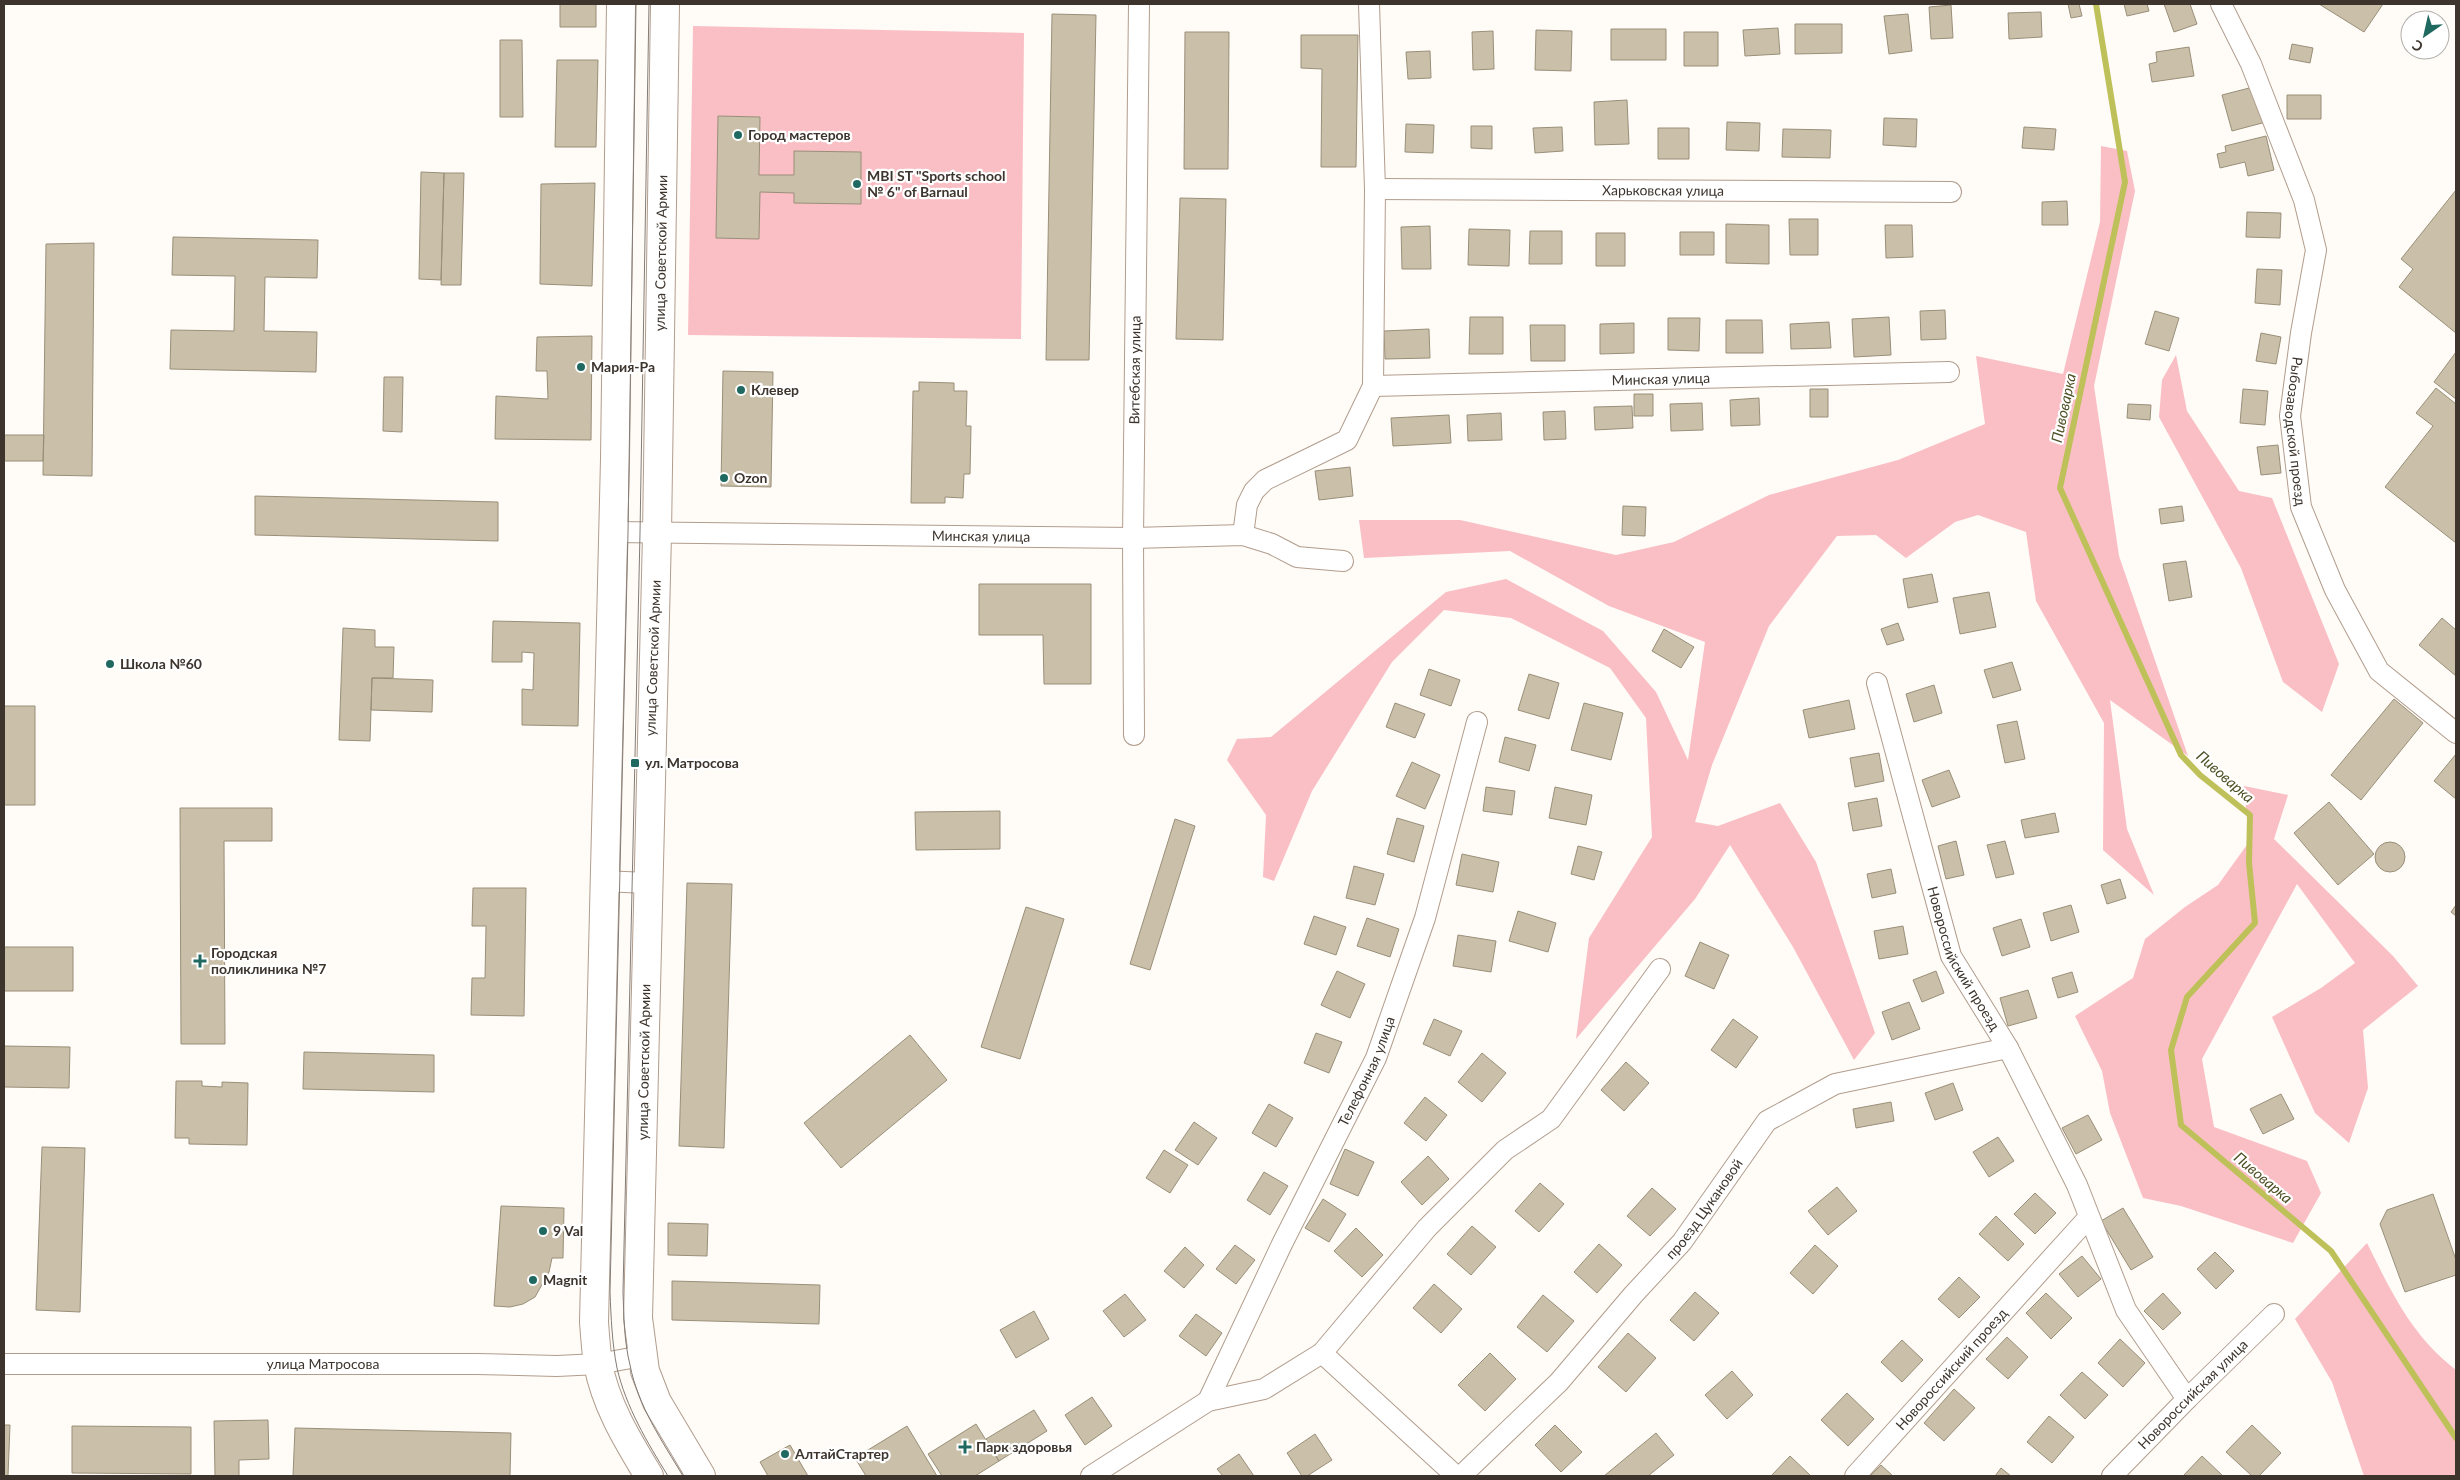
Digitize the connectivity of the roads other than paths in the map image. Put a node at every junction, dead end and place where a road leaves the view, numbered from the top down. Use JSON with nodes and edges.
{"nodes":[{"id":1,"x":620,"y":4,"type":"edge"},
{"id":2,"x":665,"y":4,"type":"edge"},
{"id":3,"x":1139,"y":4,"type":"edge"},
{"id":4,"x":1368,"y":4,"type":"edge"},
{"id":5,"x":2220,"y":4,"type":"edge"},
{"id":6,"x":1375,"y":190,"type":"junction"},
{"id":7,"x":1951,"y":192,"type":"dead end"},
{"id":8,"x":1949,"y":372,"type":"dead end"},
{"id":9,"x":1373,"y":386,"type":"junction"},
{"id":10,"x":613,"y":532,"type":"junction"},
{"id":11,"x":656,"y":534,"type":"junction"},
{"id":12,"x":1243,"y":535,"type":"junction"},
{"id":13,"x":1133,"y":538,"type":"junction"},
{"id":14,"x":1343,"y":561,"type":"dead end"},
{"id":15,"x":1876,"y":683,"type":"dead end"},
{"id":16,"x":1477,"y":722,"type":"dead end"},
{"id":17,"x":2456,"y":733,"type":"edge"},
{"id":18,"x":1134,"y":735,"type":"dead end"},
{"id":19,"x":604,"y":881,"type":"junction"},
{"id":20,"x":647,"y":883,"type":"junction"},
{"id":21,"x":1660,"y":969,"type":"dead end"},
{"id":22,"x":2008,"y":1048,"type":"junction"},
{"id":23,"x":2088,"y":1218,"type":"junction"},
{"id":24,"x":2274,"y":1314,"type":"dead end"},
{"id":25,"x":1322,"y":1353,"type":"junction"},
{"id":26,"x":642,"y":1356,"type":"junction"},
{"id":27,"x":4,"y":1364,"type":"edge"},
{"id":28,"x":598,"y":1364,"type":"junction"},
{"id":29,"x":2187,"y":1399,"type":"junction"},
{"id":30,"x":1208,"y":1401,"type":"junction"},
{"id":31,"x":649,"y":1476,"type":"edge"},
{"id":32,"x":702,"y":1476,"type":"edge"},
{"id":33,"x":1091,"y":1476,"type":"edge"},
{"id":34,"x":1456,"y":1476,"type":"edge"},
{"id":35,"x":1461,"y":1476,"type":"edge"},
{"id":36,"x":1855,"y":1476,"type":"edge"},
{"id":37,"x":2112,"y":1476,"type":"edge"}],
"edges":[{"from":1,"to":10,"type":"main road"},
{"from":2,"to":11,"type":"main road","name":"улица Советской Армии"},
{"from":3,"to":13,"type":"street","name":"Витебская улица"},
{"from":4,"to":6,"type":"street"},
{"from":5,"to":17,"type":"street","name":"Рыбозаводской проезд"},
{"from":6,"to":7,"type":"street","name":"Харьковская улица"},
{"from":6,"to":9,"type":"street"},
{"from":8,"to":9,"type":"street","name":"Минская улица"},
{"from":9,"to":12,"type":"street"},
{"from":10,"to":11,"type":"street","name":"Минская улица"},
{"from":10,"to":19,"type":"main road"},
{"from":11,"to":13,"type":"street","name":"Минская улица"},
{"from":11,"to":20,"type":"main road","name":"улица Советской Армии"},
{"from":12,"to":13,"type":"street","name":"Минская улица"},
{"from":12,"to":14,"type":"street","name":"Минская улица"},
{"from":13,"to":18,"type":"street","name":"Витебская улица"},
{"from":15,"to":22,"type":"street","name":"Новороссийский проезд"},
{"from":16,"to":30,"type":"street","name":"Телефонная улица"},
{"from":19,"to":20,"type":"street"},
{"from":19,"to":28,"type":"main road"},
{"from":20,"to":26,"type":"main road","name":"улица Советской Армии"},
{"from":21,"to":25,"type":"street"},
{"from":22,"to":23,"type":"street","name":"Новороссийский проезд"},
{"from":22,"to":35,"type":"street","name":"проезд Цукановой"},
{"from":23,"to":29,"type":"street","name":"Новороссийский проезд"},
{"from":23,"to":36,"type":"street","name":"Новороссийский проезд"},
{"from":24,"to":29,"type":"street","name":"Новороссийская улица"},
{"from":25,"to":30,"type":"street"},
{"from":25,"to":34,"type":"street"},
{"from":26,"to":28,"type":"street","name":"улица Матросова"},
{"from":26,"to":32,"type":"main road","name":"улица Советской Армии"},
{"from":27,"to":28,"type":"street","name":"улица Матросова"},
{"from":28,"to":31,"type":"main road"},
{"from":29,"to":37,"type":"street","name":"Новороссийская улица"},
{"from":30,"to":33,"type":"street"}]}
